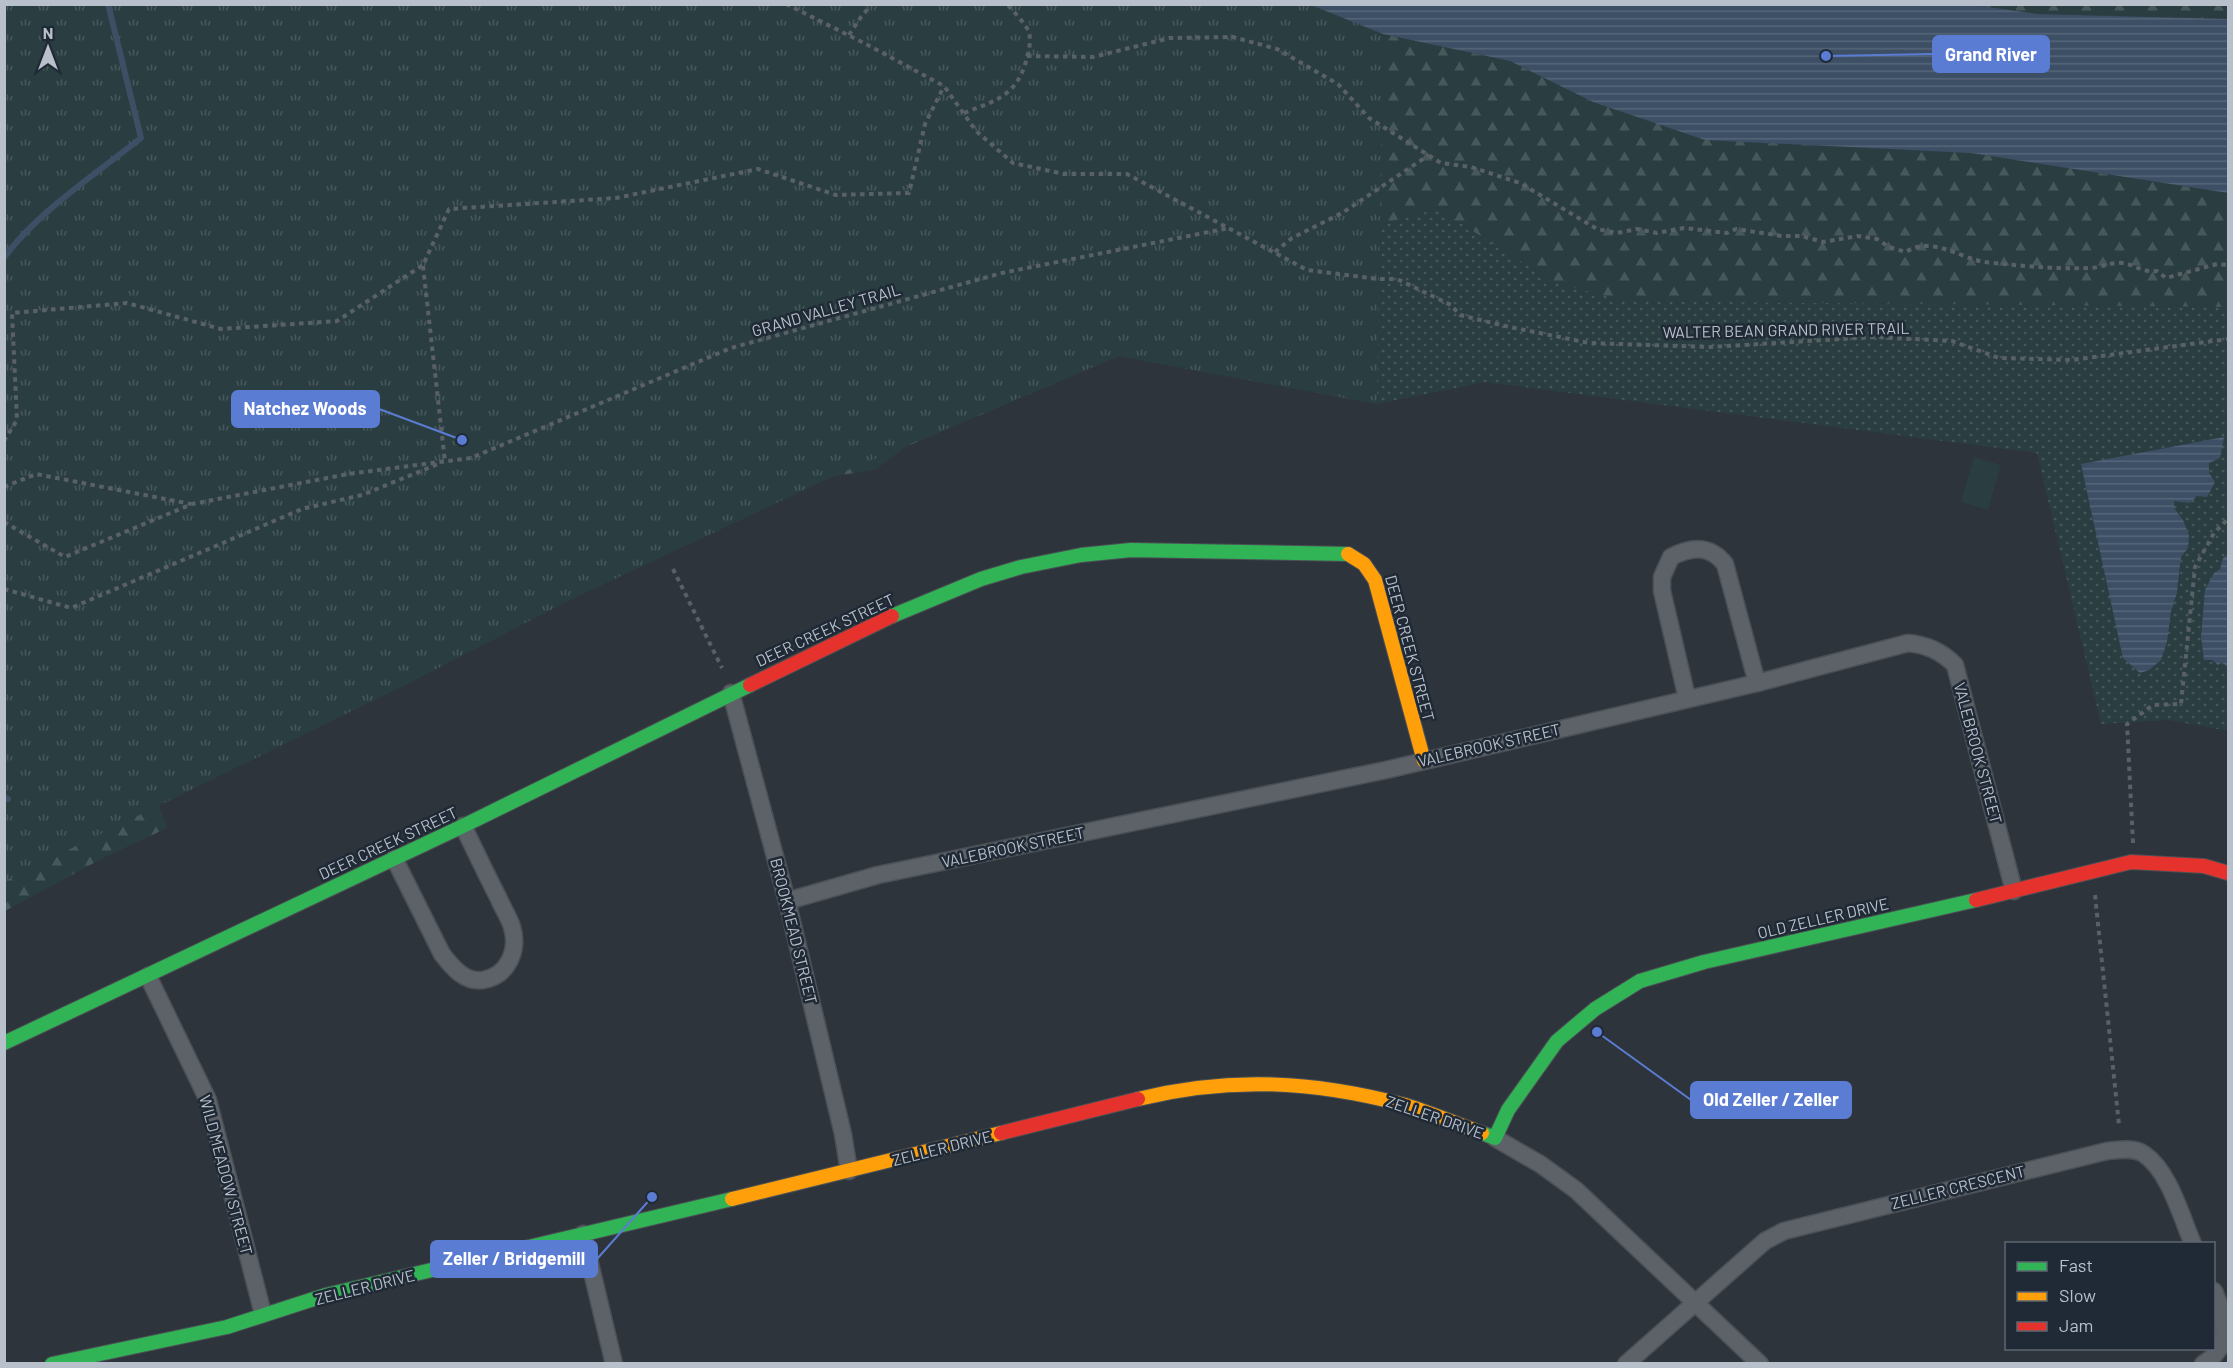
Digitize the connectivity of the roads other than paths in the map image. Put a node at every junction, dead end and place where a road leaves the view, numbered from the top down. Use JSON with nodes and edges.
{"nodes":[{"id":1,"x":1757,"y":683,"type":"junction"},
{"id":2,"x":732,"y":693,"type":"junction"},
{"id":3,"x":1687,"y":698,"type":"junction"},
{"id":4,"x":1424,"y":761,"type":"junction"},
{"id":5,"x":463,"y":826,"type":"junction"},
{"id":6,"x":394,"y":858,"type":"junction"},
{"id":7,"x":2229,"y":873,"type":"edge"},
{"id":8,"x":2014,"y":891,"type":"junction"},
{"id":9,"x":787,"y":901,"type":"junction"},
{"id":10,"x":148,"y":976,"type":"junction"},
{"id":11,"x":4,"y":1043,"type":"edge"},
{"id":12,"x":1495,"y":1138,"type":"junction"},
{"id":13,"x":849,"y":1171,"type":"junction"},
{"id":14,"x":583,"y":1234,"type":"junction"},
{"id":15,"x":2192,"y":1242,"type":"edge"},
{"id":16,"x":2215,"y":1293,"type":"edge"},
{"id":17,"x":1696,"y":1304,"type":"junction"},
{"id":18,"x":263,"y":1314,"type":"junction"},
{"id":19,"x":52,"y":1364,"type":"edge"},
{"id":20,"x":614,"y":1364,"type":"edge"},
{"id":21,"x":1626,"y":1364,"type":"edge"},
{"id":22,"x":1760,"y":1364,"type":"edge"},
{"id":23,"x":2203,"y":1364,"type":"edge"}],
"edges":[{"from":1,"to":3,"type":"street","name":"VALEBROOK STREET"},
{"from":1,"to":3,"type":"street"},
{"from":1,"to":8,"type":"street","name":"VALEBROOK STREET"},
{"from":2,"to":4,"type":"street","name":"DEER CREEK STREET"},
{"from":2,"to":5,"type":"street","name":"DEER CREEK STREET"},
{"from":2,"to":9,"type":"street","name":"BROOKMEAD STREET"},
{"from":3,"to":4,"type":"street","name":"VALEBROOK STREET"},
{"from":4,"to":9,"type":"street","name":"VALEBROOK STREET"},
{"from":5,"to":6,"type":"street","name":"DEER CREEK STREET"},
{"from":5,"to":6,"type":"street"},
{"from":6,"to":10,"type":"street","name":"DEER CREEK STREET"},
{"from":7,"to":8,"type":"street","name":"OLD ZELLER DRIVE"},
{"from":8,"to":12,"type":"street","name":"OLD ZELLER DRIVE"},
{"from":9,"to":13,"type":"street","name":"BROOKMEAD STREET"},
{"from":10,"to":11,"type":"street","name":"DEER CREEK STREET"},
{"from":10,"to":18,"type":"street","name":"WILD MEADOW STREET"},
{"from":12,"to":13,"type":"street","name":"ZELLER DRIVE"},
{"from":12,"to":17,"type":"street","name":"ZELLER DRIVE"},
{"from":13,"to":14,"type":"street","name":"ZELLER DRIVE"},
{"from":14,"to":18,"type":"street","name":"ZELLER DRIVE"},
{"from":14,"to":20,"type":"street"},
{"from":15,"to":17,"type":"street","name":"ZELLER CRESCENT"},
{"from":16,"to":23,"type":"street"},
{"from":17,"to":21,"type":"street","name":"ZELLER CRESCENT"},
{"from":17,"to":22,"type":"street","name":"ZELLER DRIVE"},
{"from":18,"to":19,"type":"street","name":"ZELLER DRIVE"}]}
